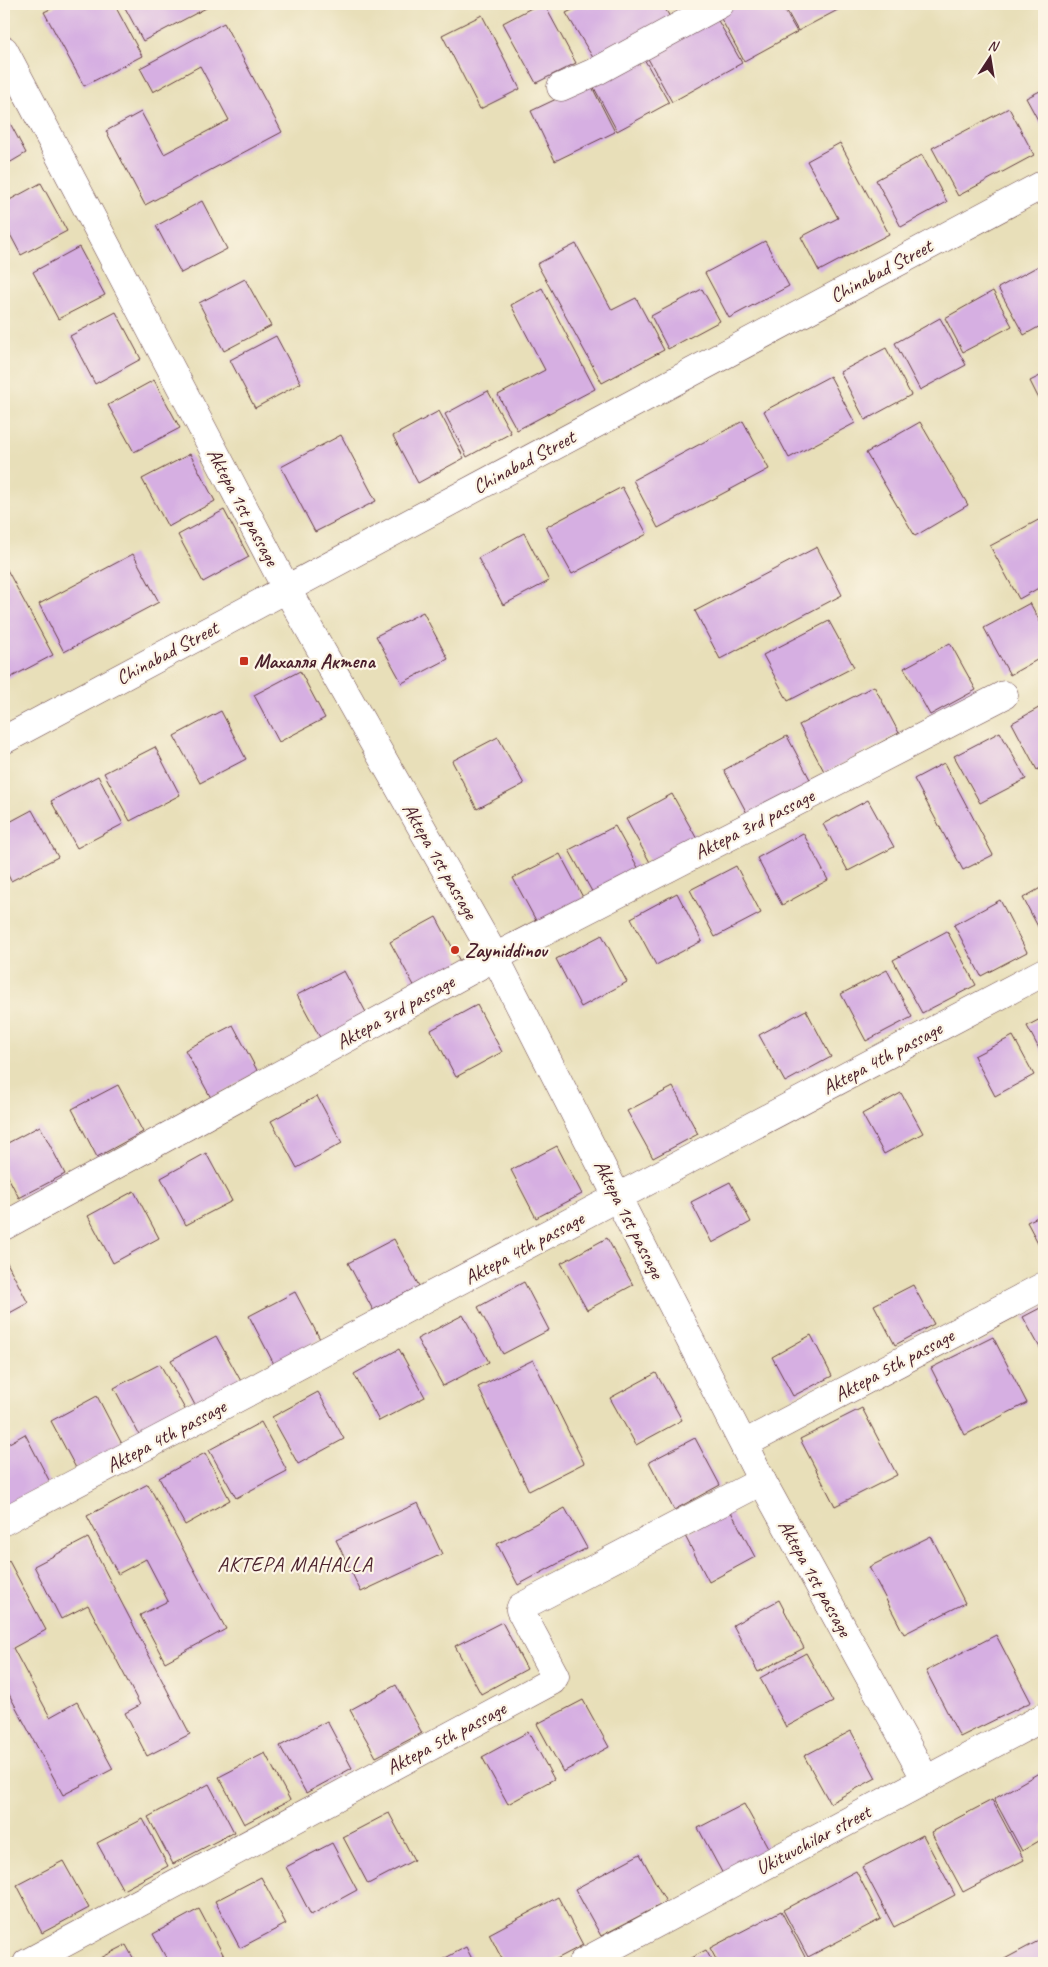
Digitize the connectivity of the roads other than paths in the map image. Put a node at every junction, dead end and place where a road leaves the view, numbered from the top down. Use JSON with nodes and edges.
{"nodes":[{"id":1,"x":720,"y":4,"type":"edge"},
{"id":2,"x":4,"y":50,"type":"edge"},
{"id":3,"x":561,"y":87,"type":"dead end"},
{"id":4,"x":1044,"y":184,"type":"edge"},
{"id":5,"x":286,"y":588,"type":"junction"},
{"id":6,"x":1004,"y":695,"type":"dead end"},
{"id":7,"x":4,"y":740,"type":"edge"},
{"id":8,"x":495,"y":957,"type":"junction"},
{"id":9,"x":1044,"y":972,"type":"edge"},
{"id":10,"x":618,"y":1198,"type":"junction"},
{"id":11,"x":4,"y":1226,"type":"edge"},
{"id":12,"x":1044,"y":1286,"type":"edge"},
{"id":13,"x":744,"y":1444,"type":"junction"},
{"id":14,"x":762,"y":1481,"type":"junction"},
{"id":15,"x":4,"y":1521,"type":"edge"},
{"id":16,"x":1044,"y":1717,"type":"edge"},
{"id":17,"x":926,"y":1780,"type":"junction"},
{"id":18,"x":27,"y":1963,"type":"edge"},
{"id":19,"x":582,"y":1963,"type":"edge"}],
"edges":[{"from":1,"to":3,"type":"street"},
{"from":2,"to":5,"type":"street","name":"Aktepa 1st passage"},
{"from":4,"to":5,"type":"street","name":"Chinabad Street"},
{"from":5,"to":7,"type":"street","name":"Chinabad Street"},
{"from":5,"to":8,"type":"street","name":"Aktepa 1st passage"},
{"from":6,"to":8,"type":"street","name":"Aktepa 3rd passage"},
{"from":8,"to":10,"type":"street","name":"Aktepa 1st passage"},
{"from":8,"to":11,"type":"street","name":"Aktepa 3rd passage"},
{"from":9,"to":10,"type":"street","name":"Aktepa 4th passage"},
{"from":10,"to":13,"type":"street","name":"Aktepa 1st passage"},
{"from":10,"to":15,"type":"street","name":"Aktepa 4th passage"},
{"from":12,"to":13,"type":"street","name":"Aktepa 5th passage"},
{"from":13,"to":14,"type":"street","name":"Aktepa 1st passage"},
{"from":14,"to":17,"type":"street","name":"Aktepa 1st passage"},
{"from":14,"to":18,"type":"street","name":"Aktepa 5th passage"},
{"from":16,"to":17,"type":"street","name":"Ukituvchilar street"},
{"from":17,"to":19,"type":"street","name":"Ukituvchilar street"}]}
